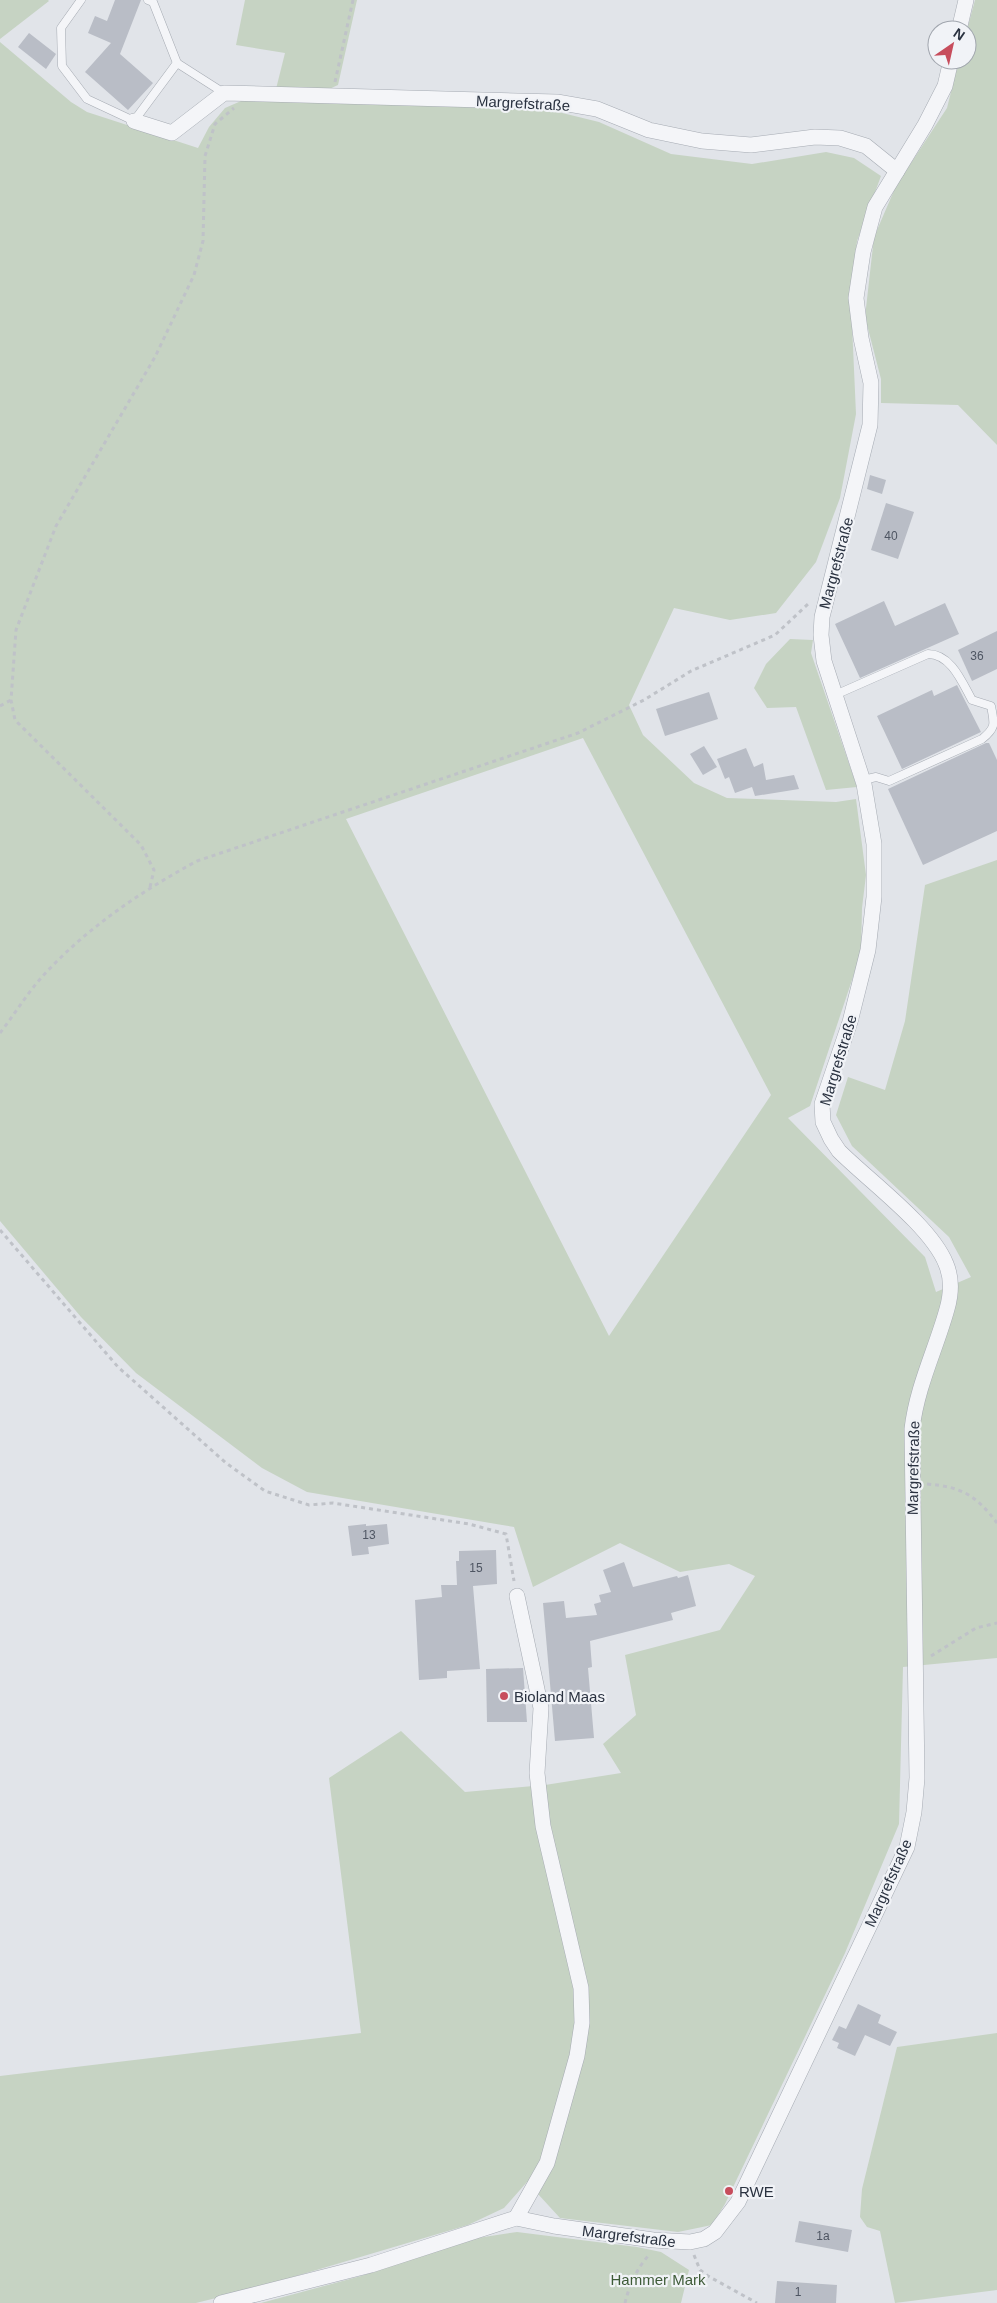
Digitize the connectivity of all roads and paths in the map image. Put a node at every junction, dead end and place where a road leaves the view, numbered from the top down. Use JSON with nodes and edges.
{"nodes":[{"id":1,"x":81,"y":0,"type":"edge"},
{"id":2,"x":148,"y":0,"type":"edge"},
{"id":3,"x":353,"y":0,"type":"edge"},
{"id":4,"x":966,"y":0,"type":"edge"},
{"id":5,"x":961,"y":20,"type":"edge"},
{"id":6,"x":178,"y":63,"type":"junction"},
{"id":7,"x":949,"y":70,"type":"edge"},
{"id":8,"x":224,"y":93,"type":"junction"},
{"id":9,"x":325,"y":96,"type":"junction"},
{"id":10,"x":242,"y":106,"type":"dead end"},
{"id":11,"x":134,"y":121,"type":"junction"},
{"id":12,"x":897,"y":171,"type":"junction"},
{"id":13,"x":808,"y":604,"type":"dead end"},
{"id":14,"x":835,"y":695,"type":"junction"},
{"id":15,"x":11,"y":700,"type":"junction"},
{"id":16,"x":0,"y":706,"type":"edge"},
{"id":17,"x":863,"y":780,"type":"junction"},
{"id":18,"x":150,"y":887,"type":"junction"},
{"id":19,"x":0,"y":1034,"type":"edge"},
{"id":20,"x":0,"y":1230,"type":"edge"},
{"id":21,"x":911,"y":1482,"type":"junction"},
{"id":22,"x":997,"y":1523,"type":"edge"},
{"id":23,"x":517,"y":1596,"type":"joint"},
{"id":24,"x":997,"y":1623,"type":"edge"},
{"id":25,"x":915,"y":1662,"type":"junction"},
{"id":26,"x":516,"y":2218,"type":"junction"},
{"id":27,"x":653,"y":2240,"type":"junction"},
{"id":28,"x":690,"y":2242,"type":"junction"},
{"id":29,"x":221,"y":2303,"type":"edge"},
{"id":30,"x":625,"y":2303,"type":"edge"},
{"id":31,"x":757,"y":2303,"type":"edge"}],
"edges":[{"from":1,"to":11,"type":"lane"},
{"from":2,"to":6,"type":"lane"},
{"from":3,"to":9,"type":"path"},
{"from":4,"to":5,"type":"street"},
{"from":6,"to":8,"type":"lane"},
{"from":6,"to":11,"type":"lane"},
{"from":7,"to":12,"type":"street","name":"Margrefstraße"},
{"from":8,"to":9,"type":"street","name":"Margrefstraße"},
{"from":8,"to":11,"type":"street"},
{"from":9,"to":12,"type":"street","name":"Margrefstraße"},
{"from":10,"to":15,"type":"path"},
{"from":12,"to":14,"type":"street","name":"Margrefstraße"},
{"from":13,"to":18,"type":"path"},
{"from":14,"to":17,"type":"street","name":"Margrefstraße"},
{"from":14,"to":17,"type":"lane"},
{"from":15,"to":16,"type":"path"},
{"from":15,"to":18,"type":"path"},
{"from":17,"to":21,"type":"street","name":"Margrefstraße"},
{"from":18,"to":19,"type":"path"},
{"from":20,"to":23,"type":"path"},
{"from":21,"to":22,"type":"path"},
{"from":21,"to":25,"type":"street","name":"Margrefstraße"},
{"from":23,"to":26,"type":"street"},
{"from":24,"to":25,"type":"path"},
{"from":25,"to":28,"type":"street","name":"Margrefstraße"},
{"from":26,"to":27,"type":"street","name":"Margrefstraße"},
{"from":26,"to":29,"type":"street","name":"Margrefstraße"},
{"from":27,"to":28,"type":"street","name":"Margrefstraße"},
{"from":27,"to":30,"type":"path"},
{"from":28,"to":31,"type":"path"}]}
